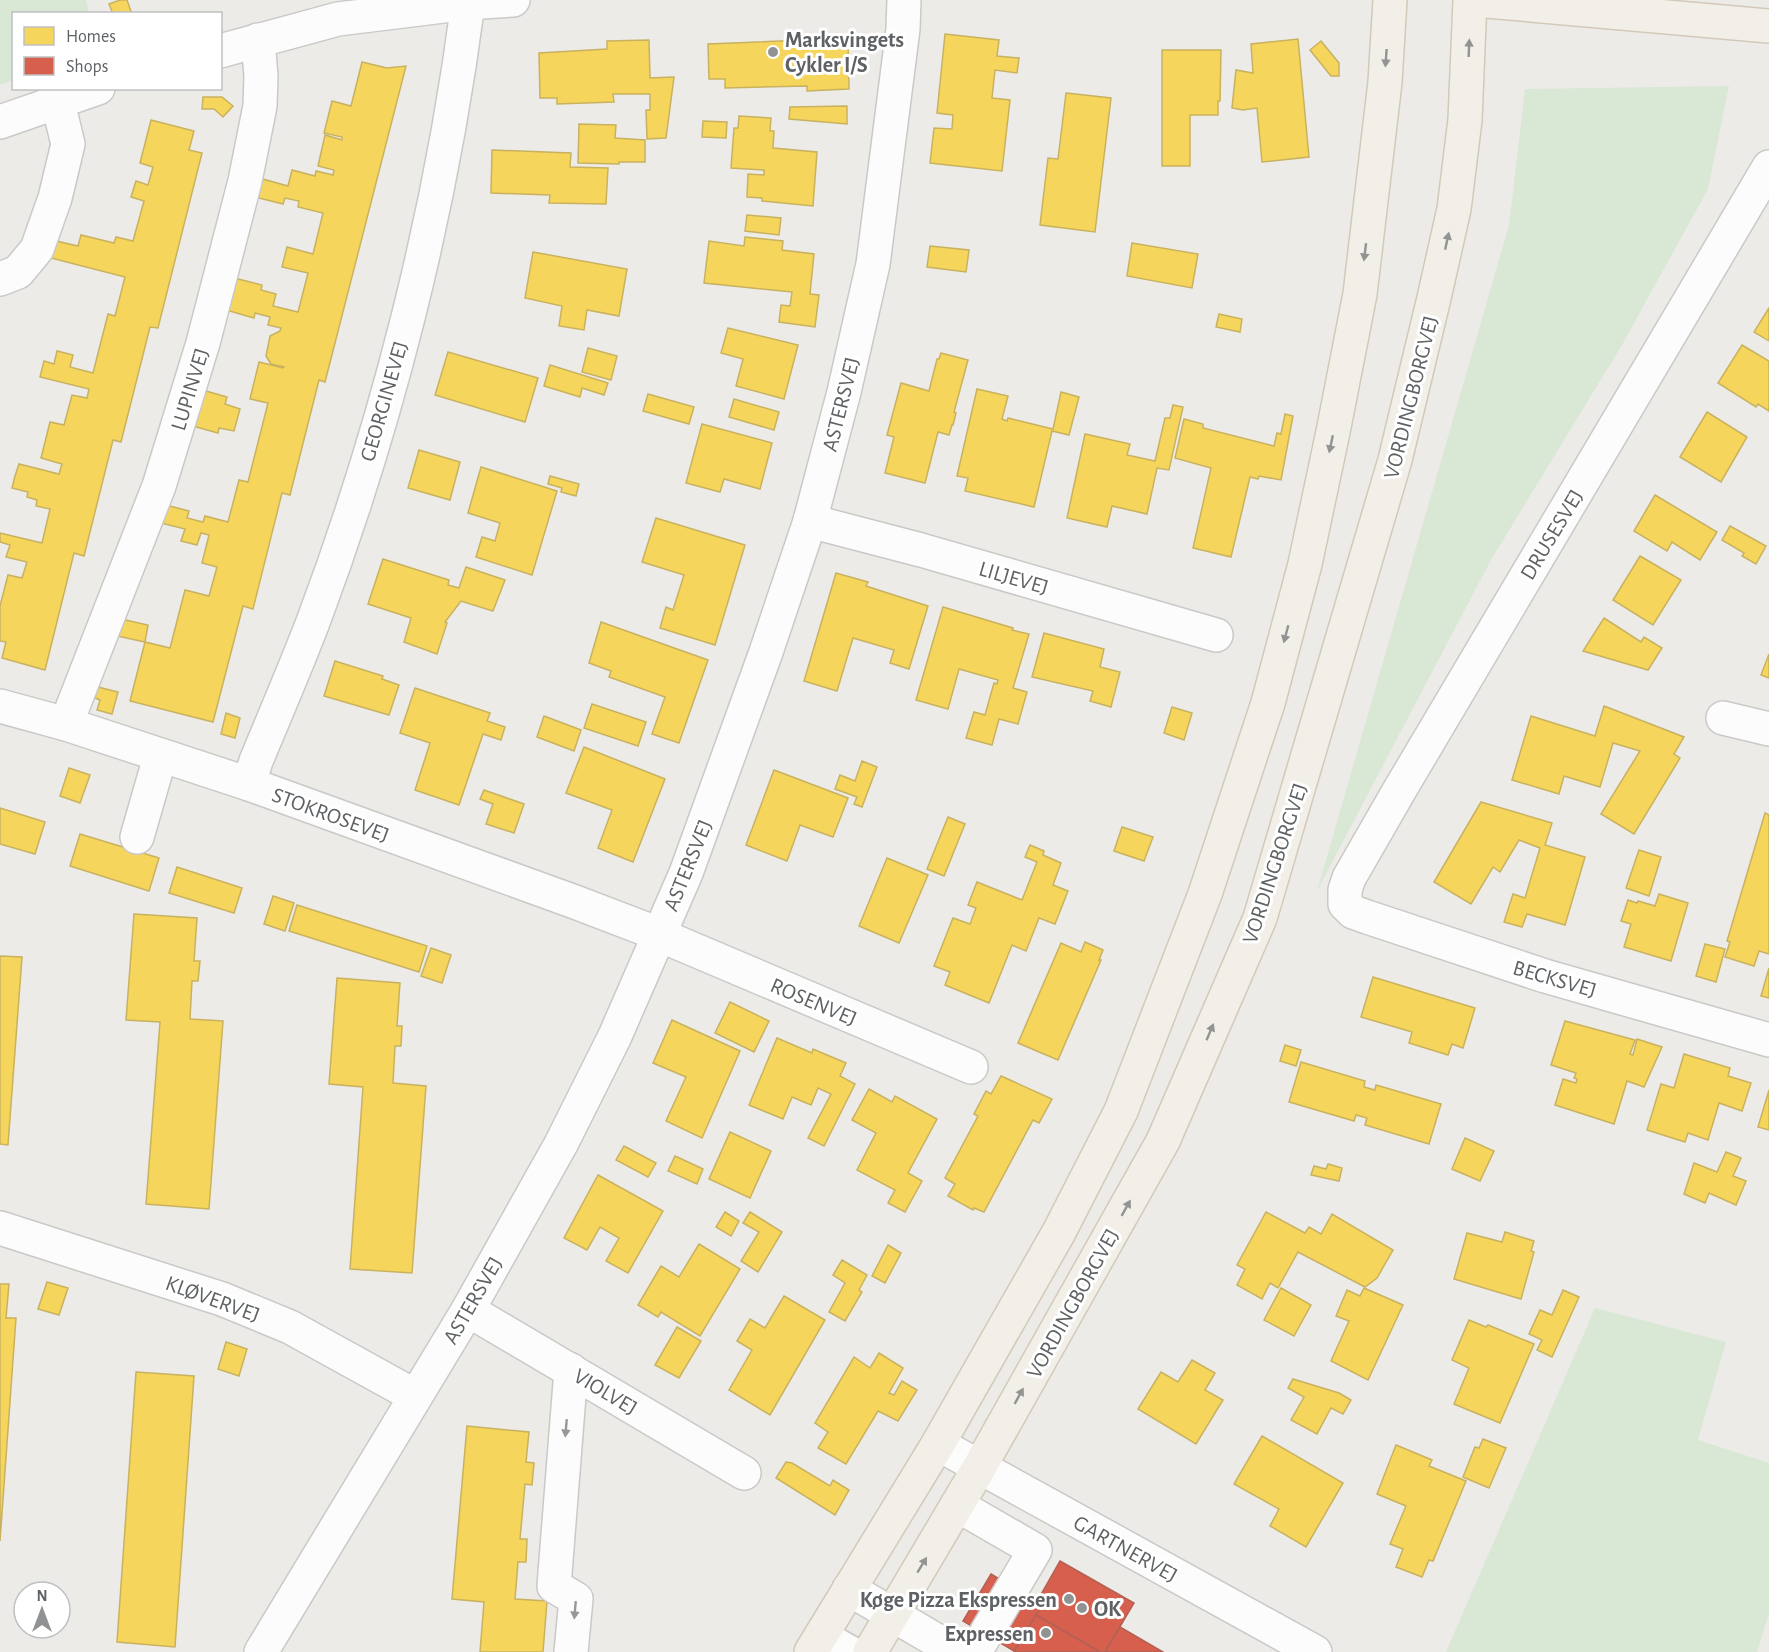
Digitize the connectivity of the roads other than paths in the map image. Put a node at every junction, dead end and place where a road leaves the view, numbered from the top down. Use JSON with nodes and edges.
{"nodes":[{"id":1,"x":513,"y":0,"type":"edge"},
{"id":2,"x":904,"y":0,"type":"edge"},
{"id":3,"x":1390,"y":0,"type":"edge"},
{"id":4,"x":1470,"y":0,"type":"edge"},
{"id":5,"x":1475,"y":0,"type":"edge"},
{"id":6,"x":468,"y":3,"type":"junction"},
{"id":7,"x":336,"y":9,"type":"edge"},
{"id":8,"x":1769,"y":26,"type":"edge"},
{"id":9,"x":258,"y":40,"type":"junction"},
{"id":10,"x":222,"y":50,"type":"edge"},
{"id":11,"x":93,"y":90,"type":"edge"},
{"id":12,"x":58,"y":103,"type":"junction"},
{"id":13,"x":0,"y":122,"type":"edge"},
{"id":14,"x":1769,"y":168,"type":"edge"},
{"id":15,"x":0,"y":279,"type":"edge"},
{"id":16,"x":810,"y":521,"type":"junction"},
{"id":17,"x":1216,"y":635,"type":"dead end"},
{"id":18,"x":0,"y":706,"type":"edge"},
{"id":19,"x":1723,"y":718,"type":"dead end"},
{"id":20,"x":66,"y":724,"type":"junction"},
{"id":21,"x":1769,"y":729,"type":"edge"},
{"id":22,"x":160,"y":757,"type":"junction"},
{"id":23,"x":249,"y":784,"type":"junction"},
{"id":24,"x":137,"y":837,"type":"dead end"},
{"id":25,"x":1345,"y":904,"type":"joint"},
{"id":26,"x":658,"y":934,"type":"junction"},
{"id":27,"x":1769,"y":1040,"type":"edge"},
{"id":28,"x":971,"y":1067,"type":"dead end"},
{"id":29,"x":0,"y":1228,"type":"edge"},
{"id":30,"x":468,"y":1310,"type":"junction"},
{"id":31,"x":571,"y":1370,"type":"junction"},
{"id":32,"x":415,"y":1396,"type":"junction"},
{"id":33,"x":938,"y":1444,"type":"junction"},
{"id":34,"x":979,"y":1468,"type":"junction"},
{"id":35,"x":744,"y":1473,"type":"dead end"},
{"id":36,"x":957,"y":1505,"type":"junction"},
{"id":37,"x":849,"y":1589,"type":"junction"},
{"id":38,"x":892,"y":1615,"type":"junction"},
{"id":39,"x":816,"y":1644,"type":"edge"},
{"id":40,"x":261,"y":1652,"type":"edge"},
{"id":41,"x":572,"y":1652,"type":"edge"},
{"id":42,"x":849,"y":1652,"type":"edge"},
{"id":43,"x":870,"y":1652,"type":"edge"},
{"id":44,"x":956,"y":1652,"type":"edge"},
{"id":45,"x":975,"y":1652,"type":"edge"},
{"id":46,"x":1315,"y":1652,"type":"edge"}],
"edges":[{"from":1,"to":6,"type":"street"},
{"from":2,"to":16,"type":"street","name":"ASTERSVEJ"},
{"from":3,"to":33,"type":"main road","name":"VORDINGBORGVEJ","one_way":true},
{"from":34,"to":4,"type":"main road","name":"VORDINGBORGVEJ","one_way":true},
{"from":5,"to":8,"type":"main road"},
{"from":6,"to":7,"type":"street"},
{"from":6,"to":23,"type":"street","name":"GEORGINEVEJ"},
{"from":7,"to":9,"type":"street"},
{"from":9,"to":10,"type":"street"},
{"from":9,"to":20,"type":"street","name":"LUPINVEJ"},
{"from":11,"to":12,"type":"street"},
{"from":12,"to":13,"type":"street"},
{"from":12,"to":15,"type":"street"},
{"from":14,"to":25,"type":"street","name":"DRUSESVEJ"},
{"from":16,"to":17,"type":"street","name":"LILJEVEJ"},
{"from":16,"to":26,"type":"street","name":"ASTERSVEJ"},
{"from":18,"to":20,"type":"street","name":"STOKROSEVEJ"},
{"from":19,"to":21,"type":"street"},
{"from":20,"to":22,"type":"street","name":"STOKROSEVEJ"},
{"from":22,"to":23,"type":"street","name":"STOKROSEVEJ"},
{"from":22,"to":24,"type":"street"},
{"from":23,"to":26,"type":"street","name":"STOKROSEVEJ"},
{"from":25,"to":27,"type":"street","name":"BECKSVEJ"},
{"from":26,"to":28,"type":"street","name":"ROSENVEJ"},
{"from":26,"to":30,"type":"street","name":"ASTERSVEJ"},
{"from":29,"to":32,"type":"street","name":"KLØVERVEJ"},
{"from":30,"to":31,"type":"street","name":"VIOLVEJ"},
{"from":30,"to":32,"type":"street","name":"ASTERSVEJ"},
{"from":31,"to":35,"type":"street","name":"VIOLVEJ"},
{"from":31,"to":41,"type":"street","one_way":true},
{"from":32,"to":40,"type":"street","name":"ASTERSVEJ"},
{"from":33,"to":34,"type":"street","name":"GARTNERVEJ"},
{"from":33,"to":37,"type":"main road","name":"VORDINGBORGVEJ"},
{"from":34,"to":36,"type":"main road","name":"VORDINGBORGVEJ"},
{"from":34,"to":46,"type":"street","name":"GARTNERVEJ"},
{"from":38,"to":36,"type":"main road","name":"VORDINGBORGVEJ","one_way":true},
{"from":36,"to":45,"type":"street"},
{"from":37,"to":38,"type":"street"},
{"from":37,"to":39,"type":"main road","name":"VORDINGBORGVEJ"},
{"from":38,"to":43,"type":"main road","name":"VORDINGBORGVEJ"},
{"from":38,"to":44,"type":"street"},
{"from":39,"to":42,"type":"street"}]}
